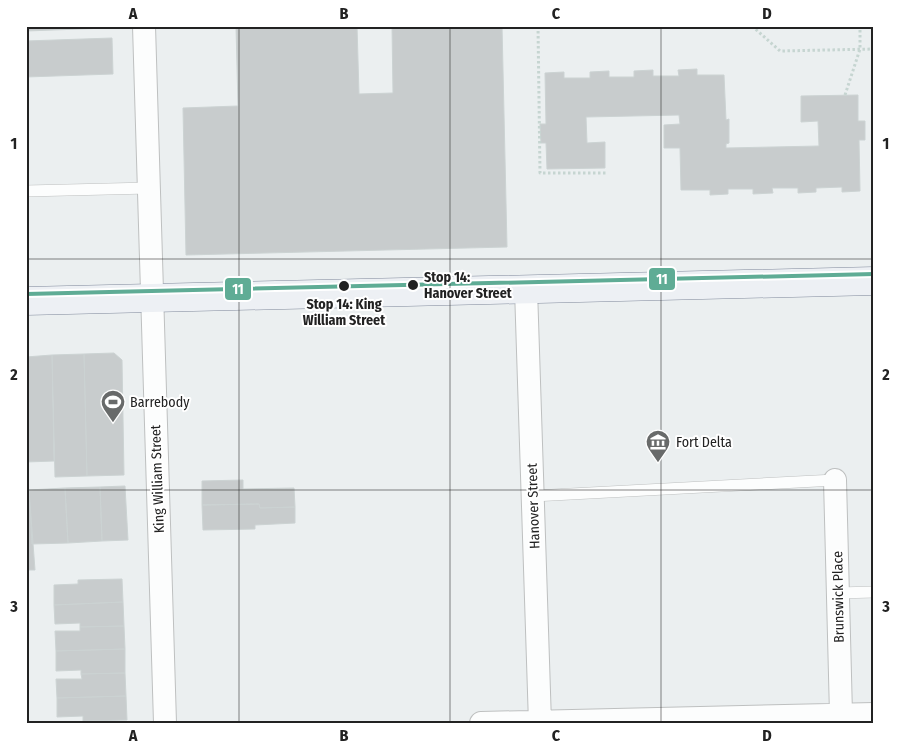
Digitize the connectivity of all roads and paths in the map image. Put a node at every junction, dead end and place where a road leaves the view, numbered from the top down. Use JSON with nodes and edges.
{"nodes":[{"id":1,"x":144,"y":26,"type":"edge"},
{"id":2,"x":538,"y":26,"type":"edge"},
{"id":3,"x":752,"y":26,"type":"edge"},
{"id":4,"x":860,"y":26,"type":"edge"},
{"id":5,"x":860,"y":49,"type":"junction"},
{"id":6,"x":874,"y":49,"type":"edge"},
{"id":7,"x":845,"y":95,"type":"dead end"},
{"id":8,"x":606,"y":173,"type":"dead end"},
{"id":9,"x":149,"y":188,"type":"junction"},
{"id":10,"x":26,"y":191,"type":"edge"},
{"id":11,"x":874,"y":281,"type":"edge"},
{"id":12,"x":526,"y":289,"type":"junction"},
{"id":13,"x":151,"y":298,"type":"junction"},
{"id":14,"x":26,"y":300,"type":"edge"},
{"id":15,"x":835,"y":480,"type":"joint"},
{"id":16,"x":532,"y":496,"type":"junction"},
{"id":17,"x":874,"y":592,"type":"edge"},
{"id":18,"x":838,"y":593,"type":"junction"},
{"id":19,"x":842,"y":714,"type":"junction"},
{"id":20,"x":874,"y":714,"type":"edge"},
{"id":21,"x":753,"y":719,"type":"edge"},
{"id":22,"x":540,"y":722,"type":"edge"},
{"id":23,"x":165,"y":723,"type":"edge"},
{"id":24,"x":481,"y":723,"type":"edge"}],
"edges":[{"from":1,"to":9,"type":"street","name":"King William Street"},
{"from":2,"to":8,"type":"path"},
{"from":3,"to":5,"type":"path"},
{"from":4,"to":5,"type":"path"},
{"from":5,"to":6,"type":"path"},
{"from":5,"to":7,"type":"path"},
{"from":9,"to":10,"type":"lane"},
{"from":9,"to":13,"type":"street","name":"King William Street"},
{"from":11,"to":12,"type":"street"},
{"from":12,"to":13,"type":"street"},
{"from":12,"to":16,"type":"street","name":"Hanover Street"},
{"from":13,"to":14,"type":"street"},
{"from":13,"to":23,"type":"street","name":"King William Street"},
{"from":15,"to":16,"type":"lane"},
{"from":15,"to":18,"type":"street","name":"Brunswick Place"},
{"from":16,"to":22,"type":"street","name":"Hanover Street"},
{"from":17,"to":18,"type":"lane"},
{"from":18,"to":19,"type":"street","name":"Brunswick Place"},
{"from":19,"to":20,"type":"street"},
{"from":19,"to":21,"type":"street"},
{"from":21,"to":22,"type":"street"},
{"from":22,"to":24,"type":"street"}]}
